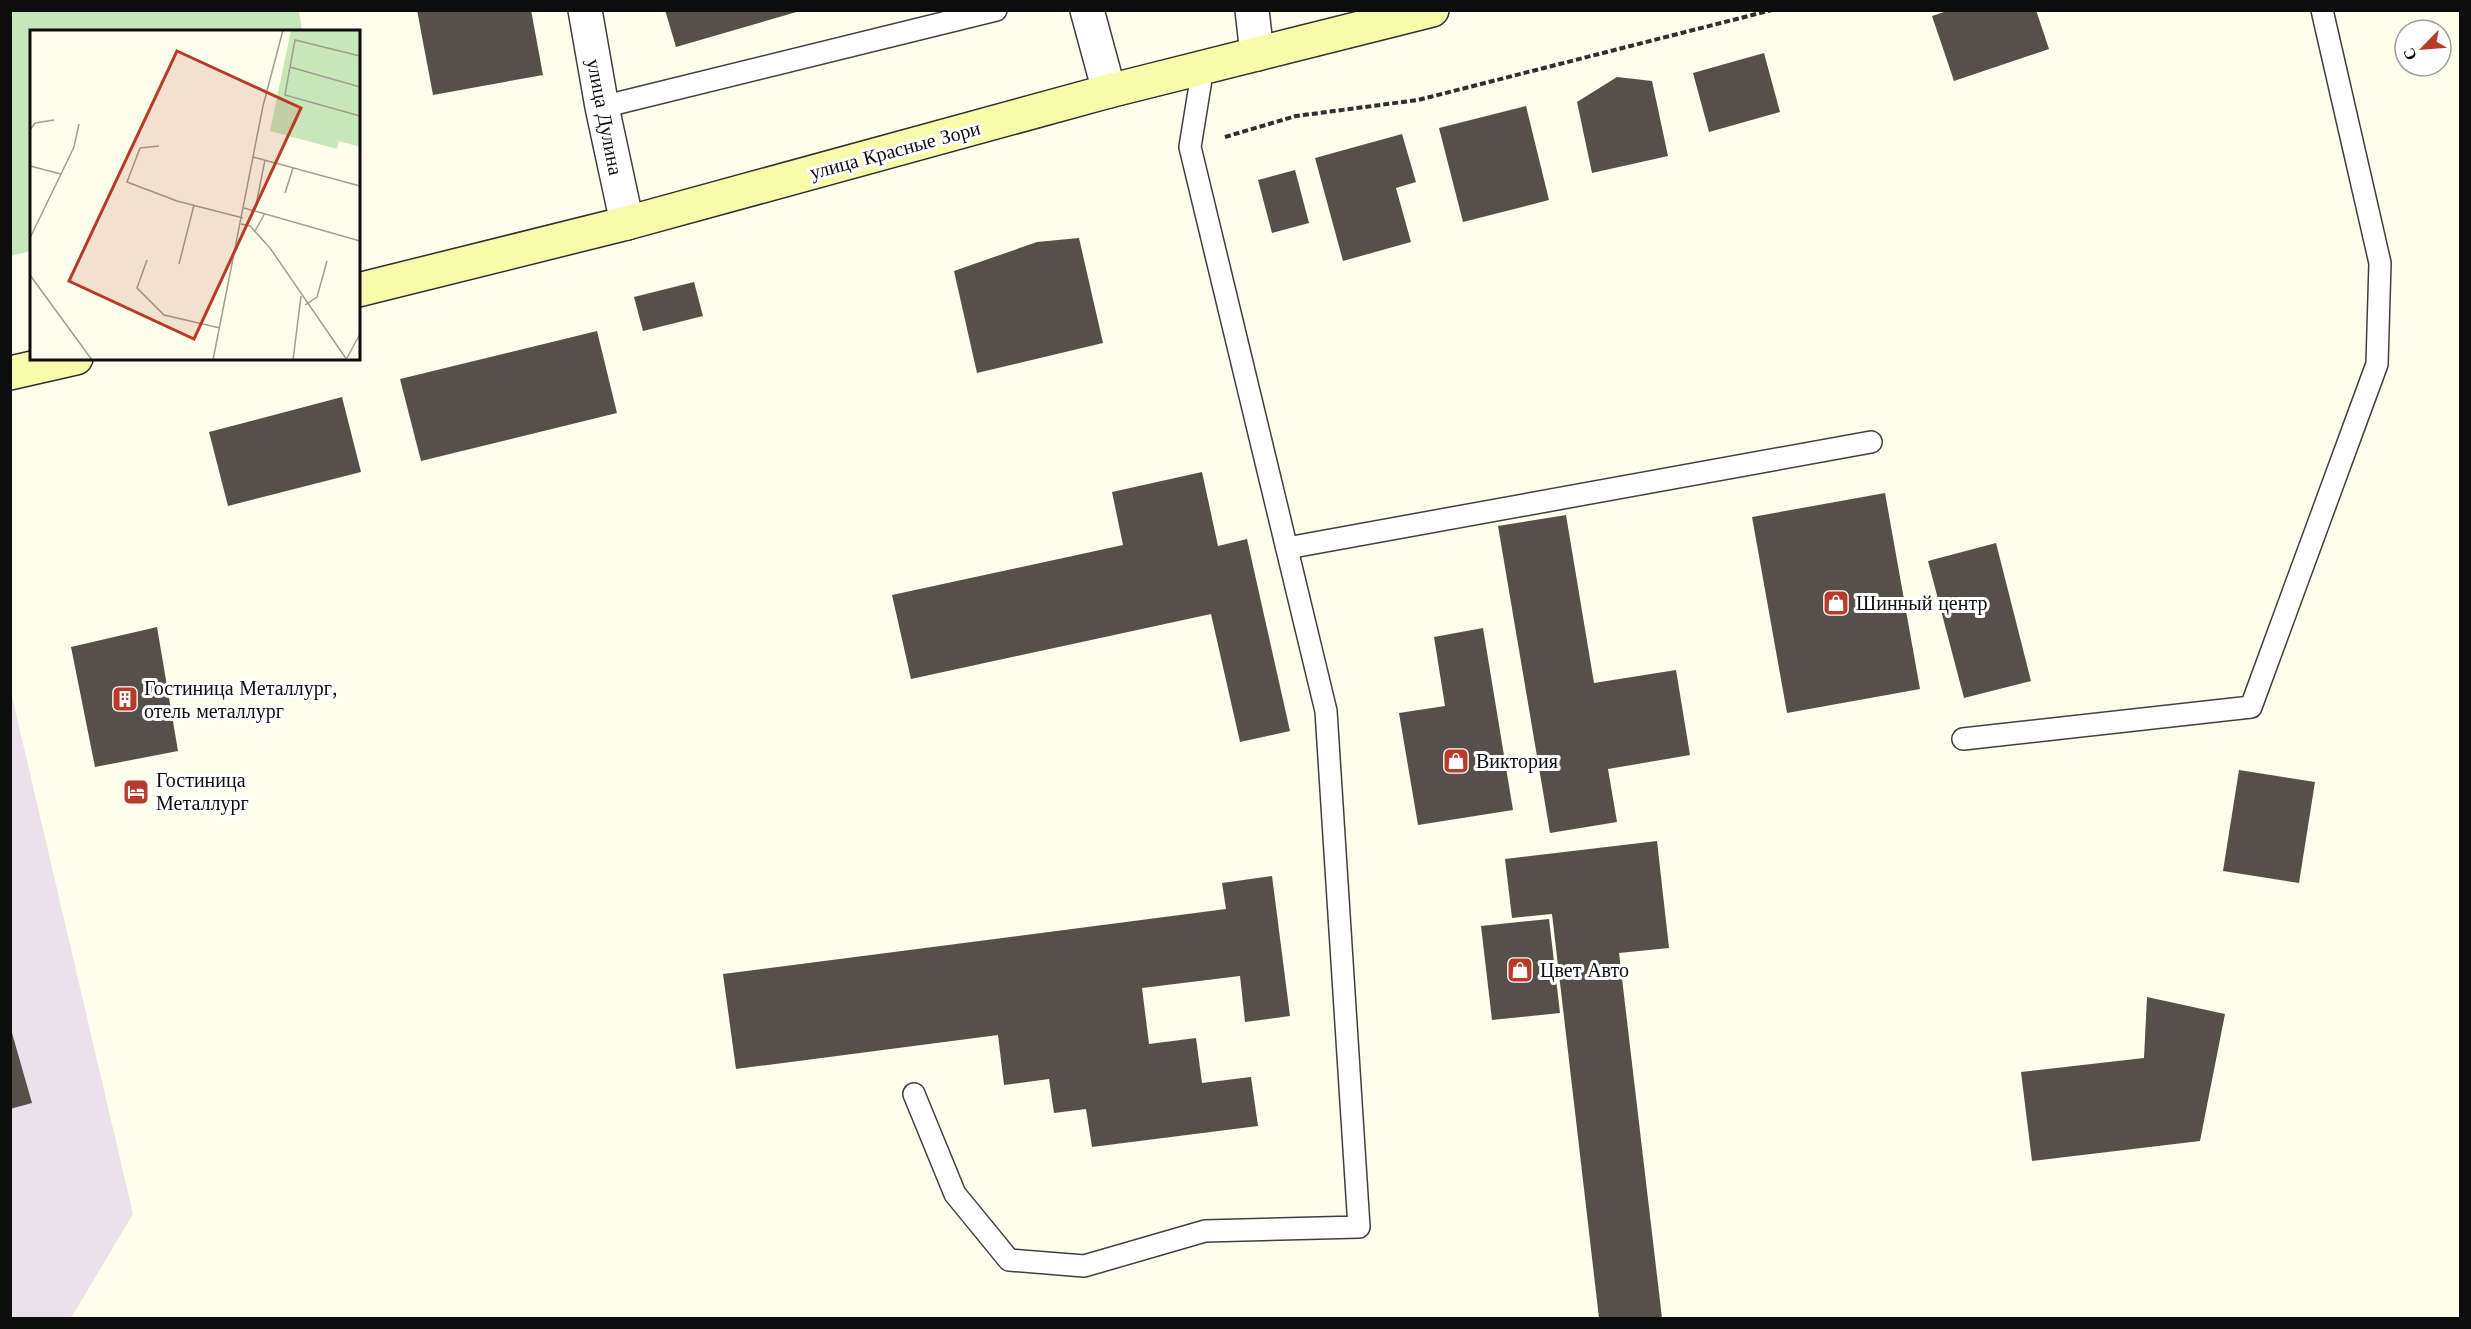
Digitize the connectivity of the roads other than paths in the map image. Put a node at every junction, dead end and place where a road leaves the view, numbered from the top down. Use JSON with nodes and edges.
{"nodes":[{"id":1,"x":585,"y":10,"type":"edge"},
{"id":2,"x":996,"y":10,"type":"edge"},
{"id":3,"x":1087,"y":10,"type":"edge"},
{"id":4,"x":1252,"y":10,"type":"edge"},
{"id":5,"x":1432,"y":10,"type":"edge"},
{"id":6,"x":2322,"y":10,"type":"edge"},
{"id":7,"x":1257,"y":54,"type":"junction"},
{"id":8,"x":1203,"y":67,"type":"junction"},
{"id":9,"x":1109,"y":91,"type":"junction"},
{"id":10,"x":602,"y":107,"type":"junction"},
{"id":11,"x":627,"y":223,"type":"junction"},
{"id":12,"x":360,"y":290,"type":"edge"},
{"id":13,"x":66,"y":360,"type":"edge"},
{"id":14,"x":10,"y":373,"type":"edge"},
{"id":15,"x":1871,"y":442,"type":"dead end"},
{"id":16,"x":1287,"y":548,"type":"junction"},
{"id":17,"x":1963,"y":739,"type":"dead end"},
{"id":18,"x":914,"y":1094,"type":"dead end"}],
"edges":[{"from":1,"to":10,"type":"street","name":"улица Дулина"},
{"from":2,"to":10,"type":"lane"},
{"from":3,"to":9,"type":"street"},
{"from":4,"to":7,"type":"street"},
{"from":5,"to":7,"type":"main road","name":"улица Красные Зори"},
{"from":6,"to":17,"type":"lane"},
{"from":7,"to":8,"type":"main road","name":"улица Красные Зори"},
{"from":8,"to":9,"type":"main road","name":"улица Красные Зори"},
{"from":8,"to":16,"type":"lane"},
{"from":9,"to":11,"type":"main road","name":"улица Красные Зори"},
{"from":10,"to":11,"type":"street","name":"улица Дулина"},
{"from":11,"to":12,"type":"main road","name":"улица Красные Зори"},
{"from":13,"to":14,"type":"main road"},
{"from":15,"to":16,"type":"lane"},
{"from":16,"to":18,"type":"lane"}]}
